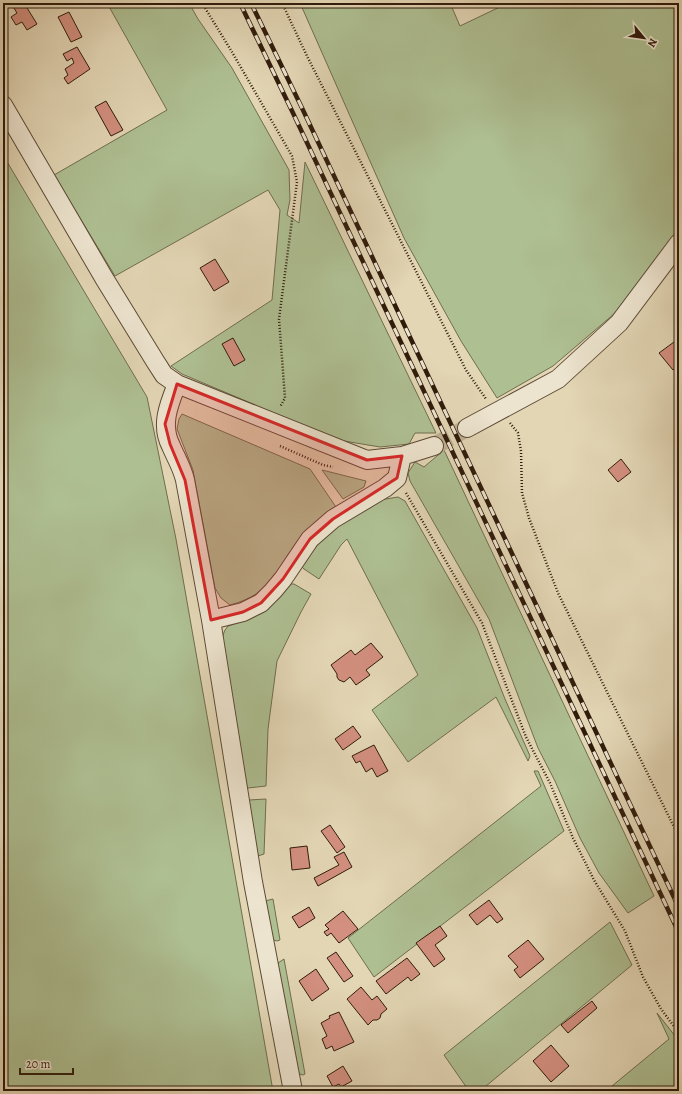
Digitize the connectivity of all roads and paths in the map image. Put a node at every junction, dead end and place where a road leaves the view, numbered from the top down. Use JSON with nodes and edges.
{"nodes":[{"id":1,"x":202,"y":3,"type":"edge"},
{"id":2,"x":282,"y":3,"type":"edge"},
{"id":3,"x":3,"y":105,"type":"edge"},
{"id":4,"x":679,"y":243,"type":"edge"},
{"id":5,"x":177,"y":384,"type":"junction"},
{"id":6,"x":499,"y":411,"type":"junction"},
{"id":7,"x":273,"y":422,"type":"junction"},
{"id":8,"x":467,"y":428,"type":"tunnel mouth"},
{"id":9,"x":434,"y":446,"type":"tunnel mouth"},
{"id":10,"x":402,"y":456,"type":"junction"},
{"id":11,"x":397,"y":478,"type":"junction"},
{"id":12,"x":211,"y":620,"type":"junction"},
{"id":13,"x":679,"y":837,"type":"edge"},
{"id":14,"x":679,"y":1033,"type":"edge"},
{"id":15,"x":293,"y":1091,"type":"edge"}],
"edges":[{"from":1,"to":7,"type":"path"},
{"from":2,"to":6,"type":"path"},
{"from":3,"to":5,"type":"street"},
{"from":4,"to":6,"type":"street"},
{"from":5,"to":7,"type":"street"},
{"from":5,"to":12,"type":"street"},
{"from":6,"to":8,"type":"street"},
{"from":6,"to":13,"type":"path"},
{"from":7,"to":10,"type":"street"},
{"from":9,"to":10,"type":"street"},
{"from":10,"to":11,"type":"street"},
{"from":11,"to":12,"type":"street"},
{"from":11,"to":14,"type":"path"},
{"from":12,"to":15,"type":"street"}]}
